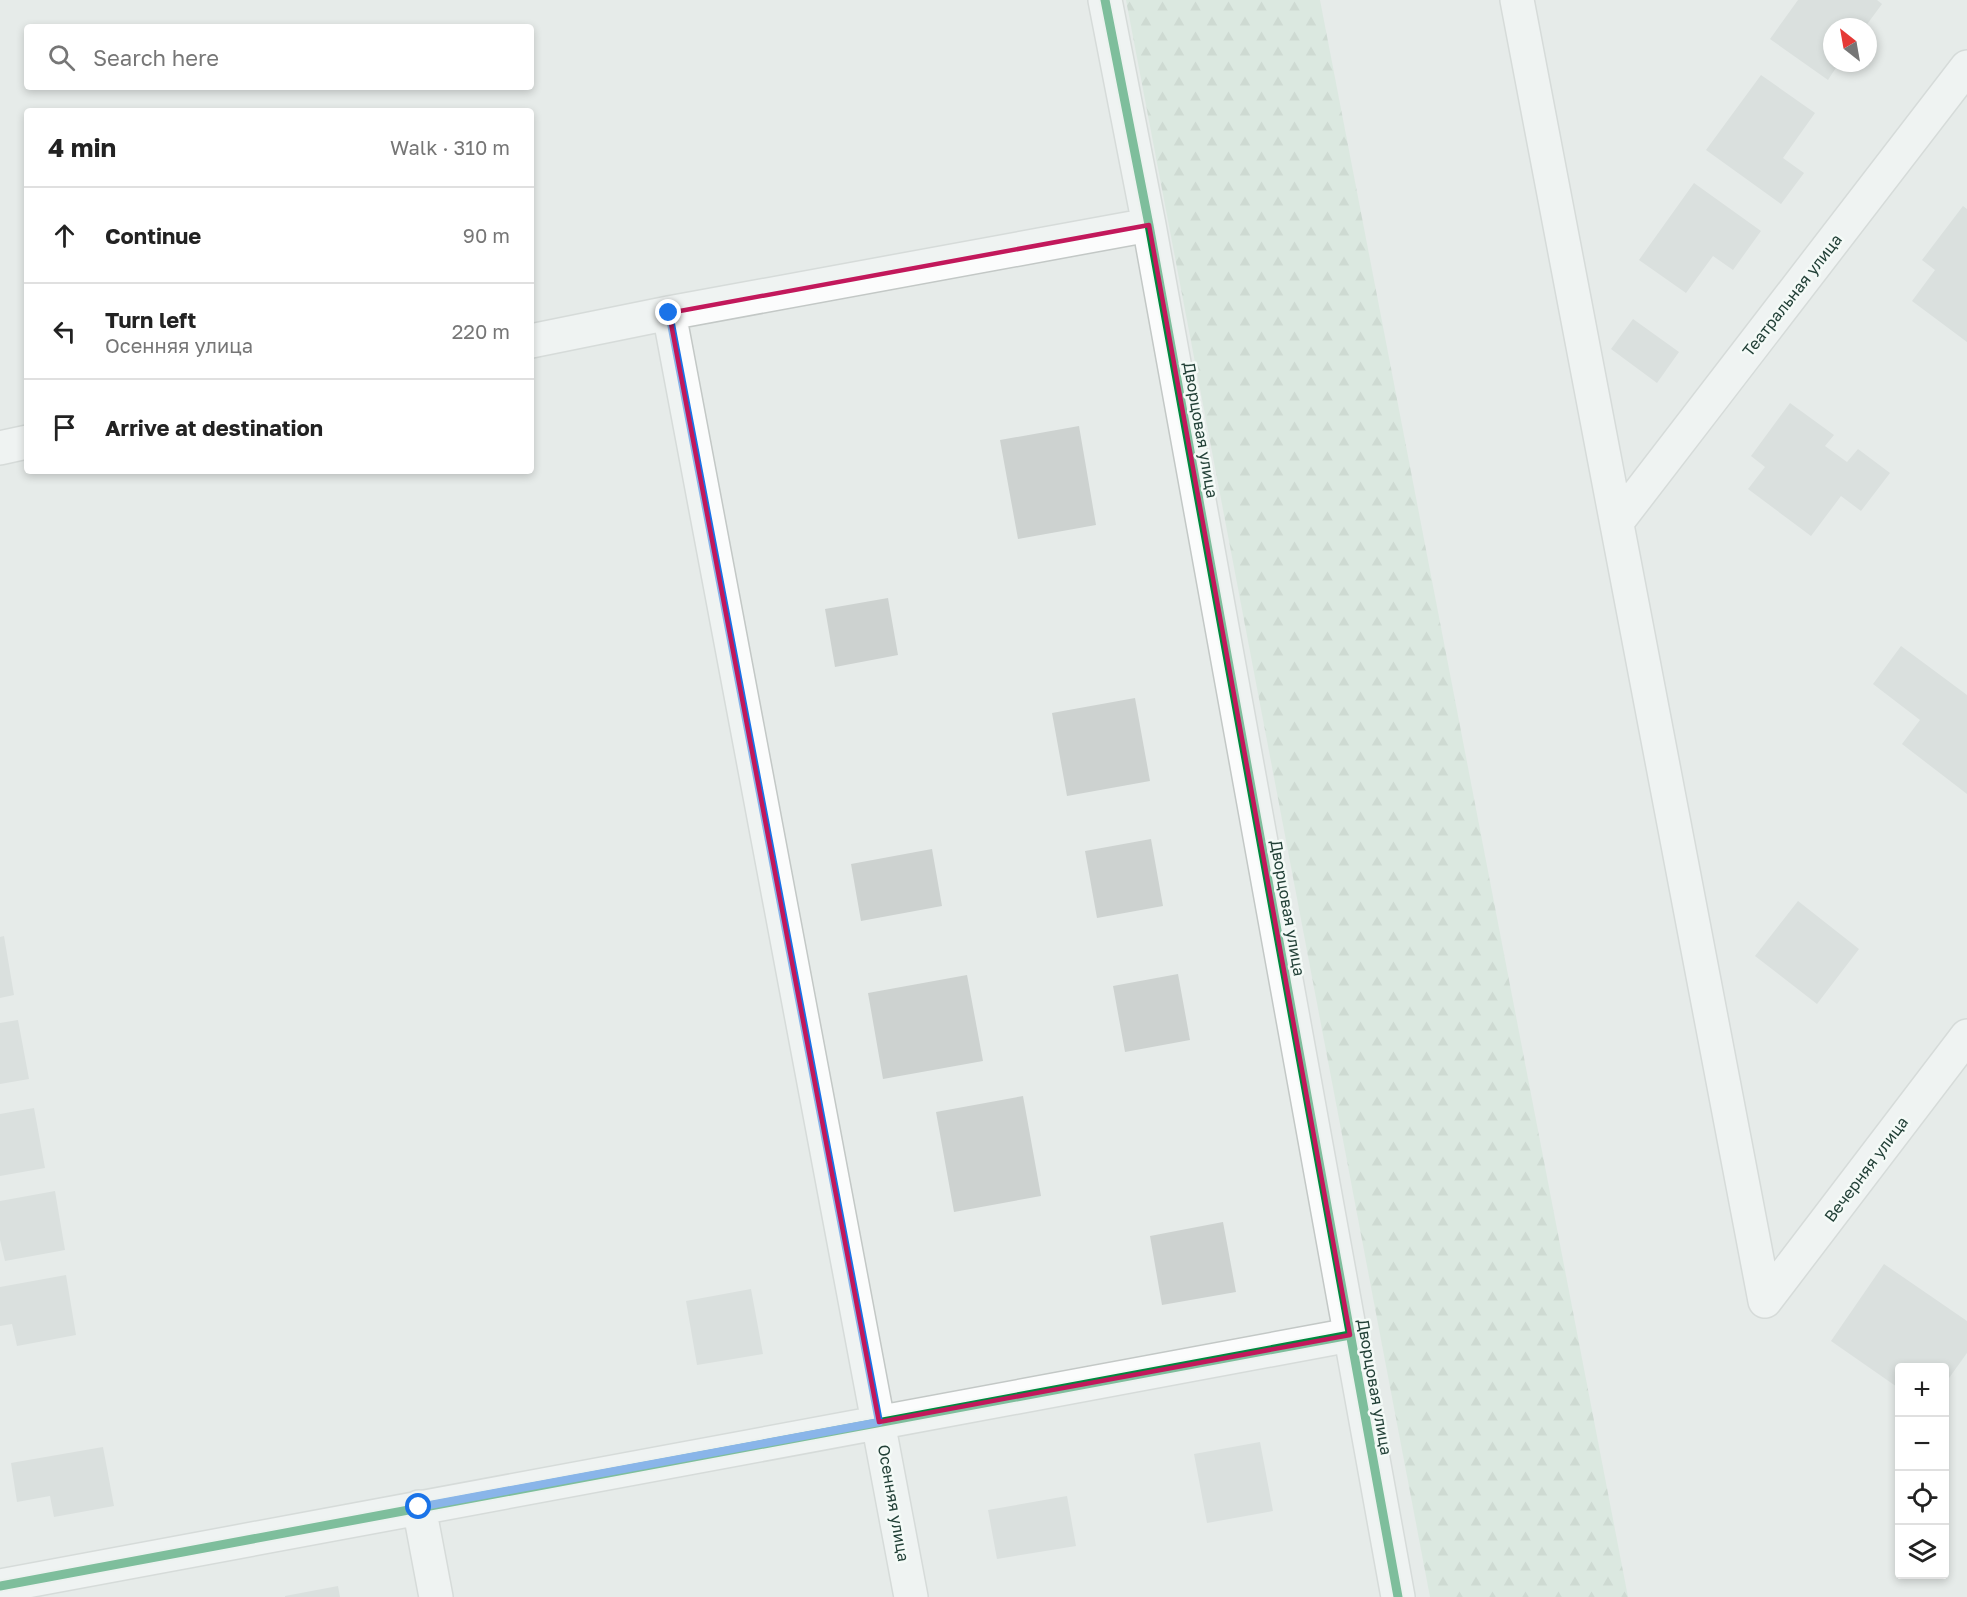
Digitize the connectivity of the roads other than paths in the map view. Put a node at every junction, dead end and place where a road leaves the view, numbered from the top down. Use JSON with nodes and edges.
{"nodes":[{"id":1,"x":1105,"y":0,"type":"edge"},
{"id":2,"x":1517,"y":0,"type":"edge"},
{"id":3,"x":1967,"y":67,"type":"edge"},
{"id":4,"x":1149,"y":225,"type":"junction"},
{"id":5,"x":669,"y":313,"type":"junction"},
{"id":6,"x":534,"y":340,"type":"edge"},
{"id":7,"x":24,"y":443,"type":"edge"},
{"id":8,"x":0,"y":448,"type":"edge"},
{"id":9,"x":1617,"y":522,"type":"junction"},
{"id":10,"x":1967,"y":1036,"type":"edge"},
{"id":11,"x":1350,"y":1335,"type":"junction"},
{"id":12,"x":879,"y":1422,"type":"junction"},
{"id":13,"x":419,"y":1507,"type":"junction"},
{"id":14,"x":0,"y":1586,"type":"edge"},
{"id":15,"x":436,"y":1597,"type":"edge"},
{"id":16,"x":911,"y":1597,"type":"edge"},
{"id":17,"x":1398,"y":1597,"type":"edge"}],
"edges":[{"from":1,"to":4,"type":"street","name":"Дворцовая улица"},
{"from":2,"to":9,"type":"street"},
{"from":3,"to":9,"type":"street","name":"Театральная улица"},
{"from":4,"to":5,"type":"street"},
{"from":4,"to":11,"type":"street","name":"Дворцовая улица"},
{"from":5,"to":6,"type":"street"},
{"from":5,"to":12,"type":"street","name":"Осенняя улица"},
{"from":7,"to":8,"type":"street"},
{"from":9,"to":10,"type":"street","name":"Вечерняя улица"},
{"from":11,"to":12,"type":"street"},
{"from":11,"to":17,"type":"street","name":"Дворцовая улица"},
{"from":12,"to":13,"type":"street"},
{"from":12,"to":16,"type":"street","name":"Осенняя улица"},
{"from":13,"to":14,"type":"street"},
{"from":13,"to":15,"type":"street"}]}
